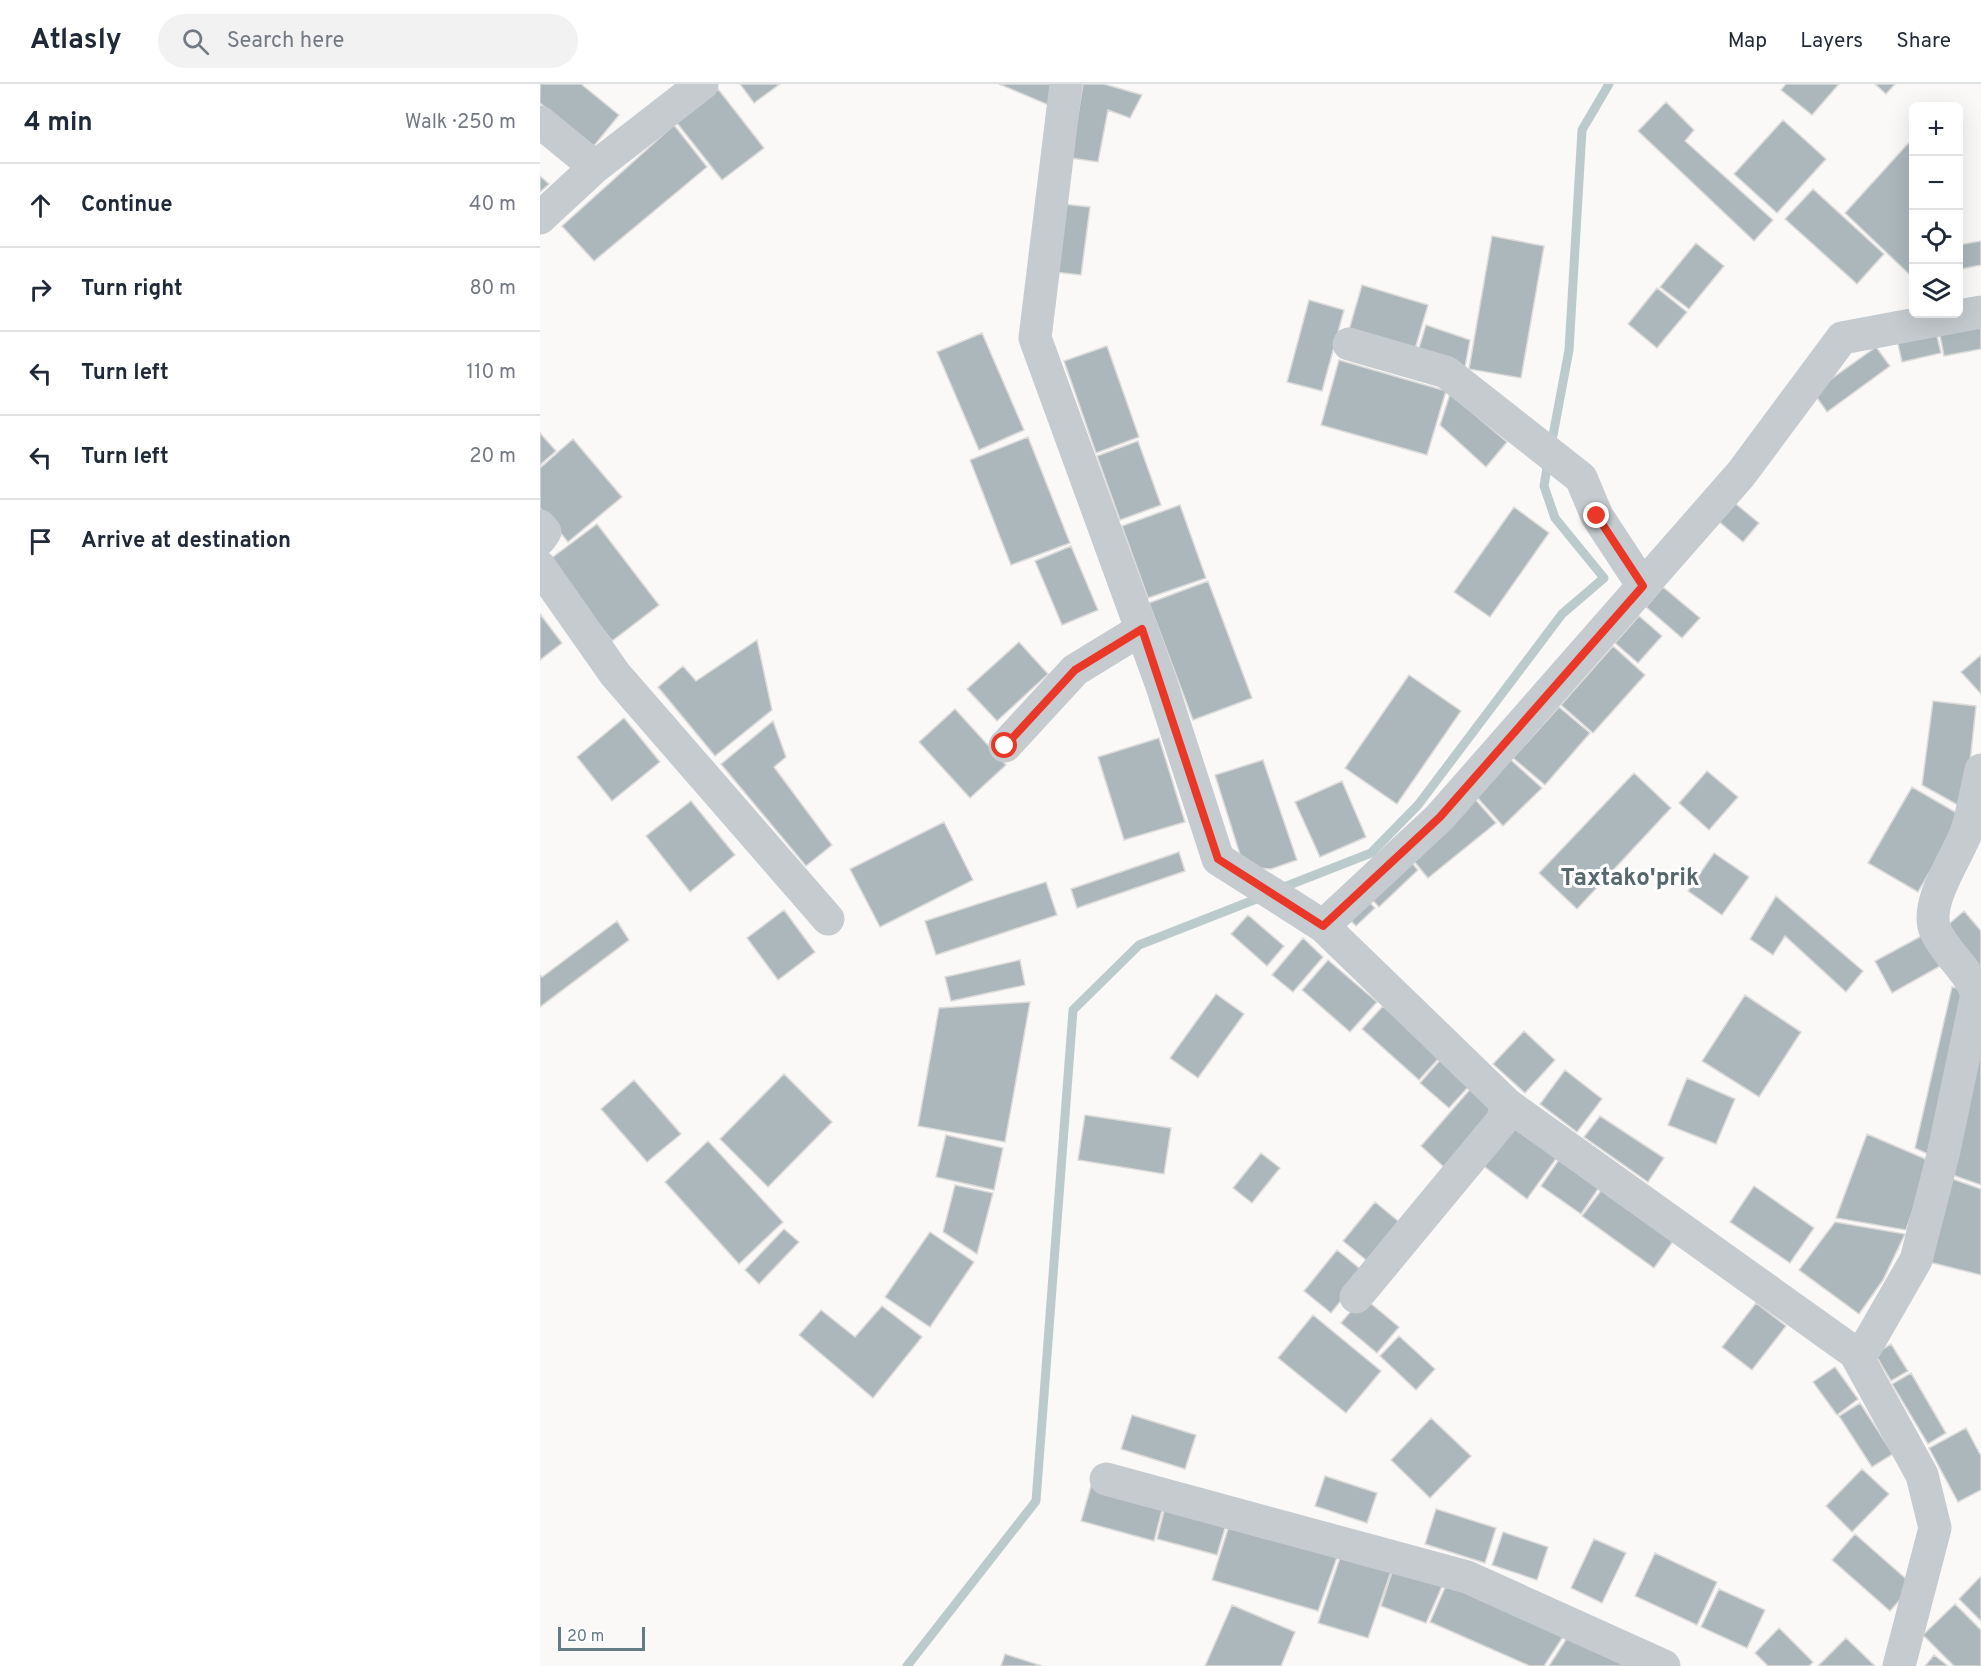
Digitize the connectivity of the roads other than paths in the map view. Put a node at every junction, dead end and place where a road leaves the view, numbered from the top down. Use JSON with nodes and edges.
{"nodes":[{"id":1,"x":702,"y":84,"type":"edge"},
{"id":2,"x":1066,"y":84,"type":"edge"},
{"id":3,"x":540,"y":122,"type":"edge"},
{"id":4,"x":595,"y":167,"type":"junction"},
{"id":5,"x":540,"y":218,"type":"edge"},
{"id":6,"x":1981,"y":312,"type":"edge"},
{"id":7,"x":1349,"y":344,"type":"dead end"},
{"id":8,"x":540,"y":526,"type":"edge"},
{"id":9,"x":540,"y":539,"type":"edge"},
{"id":10,"x":540,"y":567,"type":"edge"},
{"id":11,"x":1643,"y":586,"type":"junction"},
{"id":12,"x":1142,"y":629,"type":"junction"},
{"id":13,"x":1005,"y":746,"type":"dead end"},
{"id":14,"x":1981,"y":770,"type":"edge"},
{"id":15,"x":828,"y":919,"type":"dead end"},
{"id":16,"x":1312,"y":920,"type":"junction"},
{"id":17,"x":1975,"y":1040,"type":"edge"},
{"id":18,"x":1508,"y":1105,"type":"junction"},
{"id":19,"x":1356,"y":1297,"type":"dead end"},
{"id":20,"x":1855,"y":1353,"type":"junction"},
{"id":21,"x":1106,"y":1479,"type":"dead end"},
{"id":22,"x":1664,"y":1666,"type":"edge"},
{"id":23,"x":1899,"y":1666,"type":"edge"}],
"edges":[{"from":1,"to":4,"type":"street"},
{"from":2,"to":12,"type":"street"},
{"from":3,"to":4,"type":"street"},
{"from":4,"to":5,"type":"street"},
{"from":6,"to":11,"type":"street"},
{"from":7,"to":11,"type":"street"},
{"from":8,"to":9,"type":"street"},
{"from":10,"to":15,"type":"street"},
{"from":11,"to":16,"type":"street"},
{"from":12,"to":13,"type":"street"},
{"from":12,"to":16,"type":"street"},
{"from":14,"to":17,"type":"street"},
{"from":16,"to":18,"type":"street"},
{"from":17,"to":20,"type":"street"},
{"from":18,"to":19,"type":"street"},
{"from":18,"to":20,"type":"street"},
{"from":20,"to":23,"type":"street"},
{"from":21,"to":22,"type":"street"}]}
